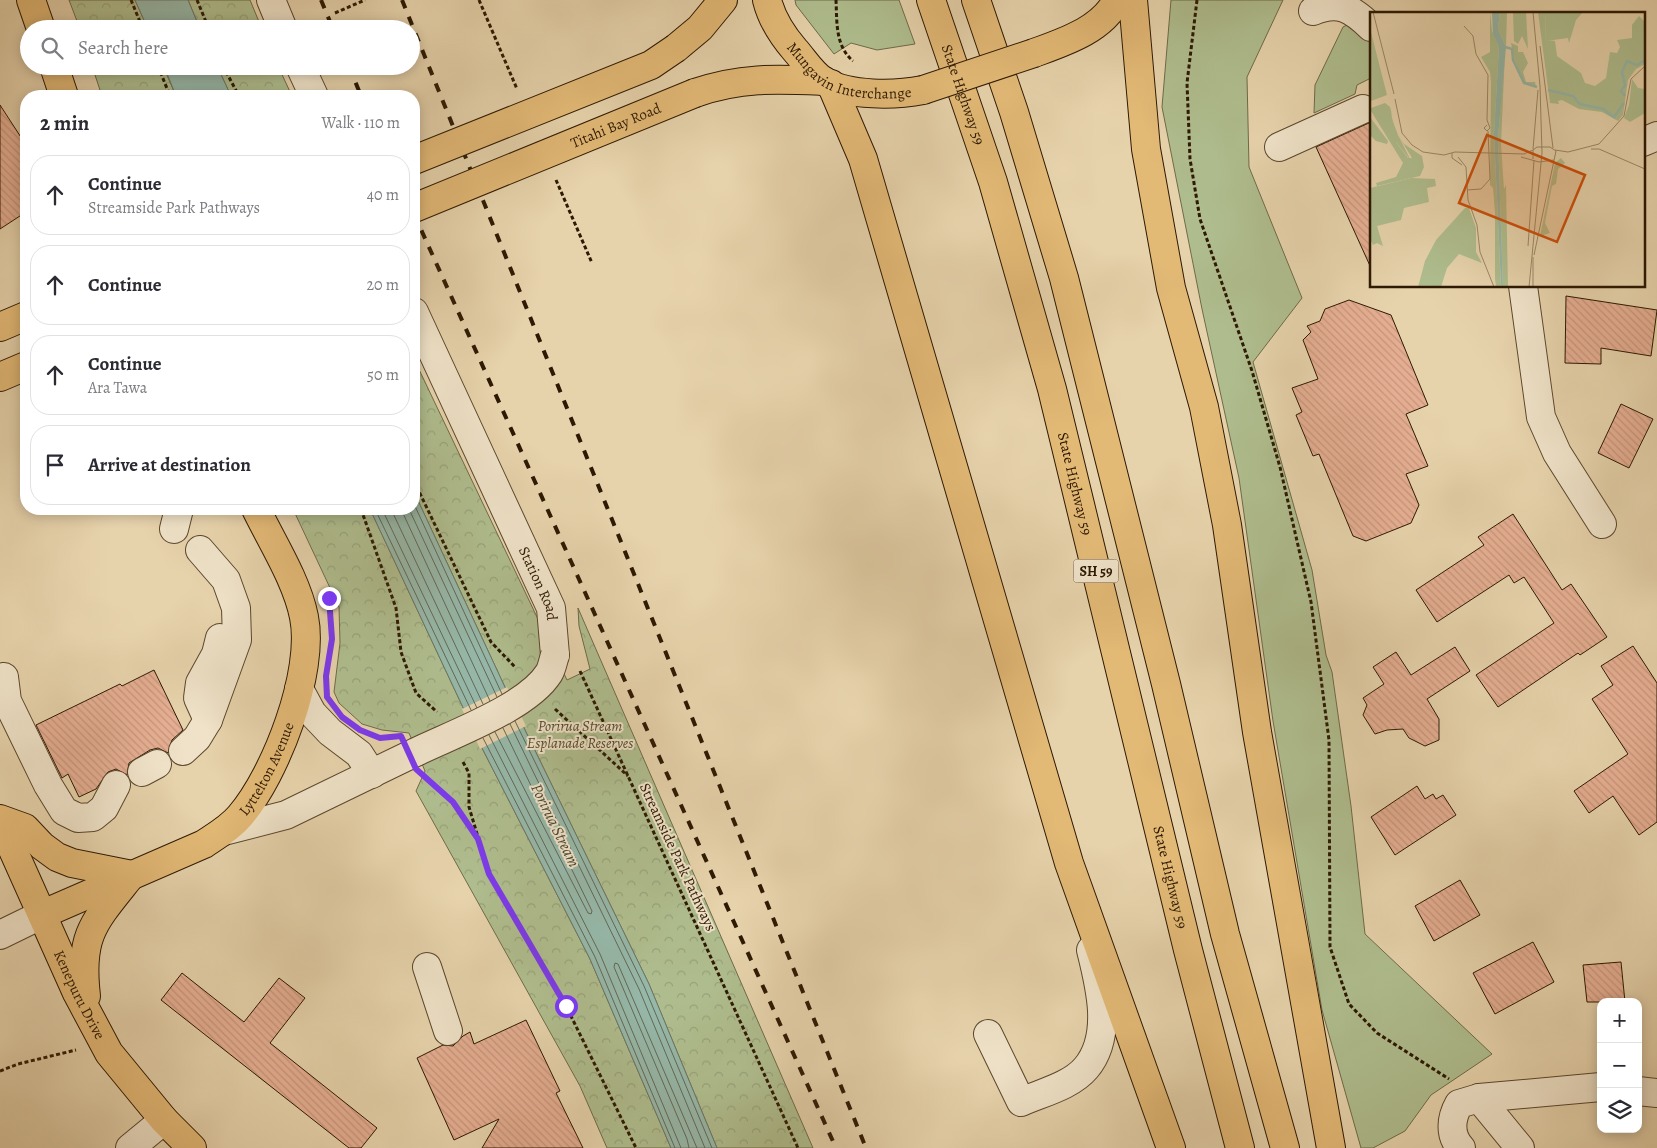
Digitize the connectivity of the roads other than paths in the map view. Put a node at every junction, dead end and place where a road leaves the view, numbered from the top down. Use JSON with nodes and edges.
{"nodes":[{"id":1,"x":31,"y":0,"type":"edge"},
{"id":2,"x":271,"y":0,"type":"edge"},
{"id":3,"x":723,"y":0,"type":"edge"},
{"id":4,"x":766,"y":0,"type":"edge"},
{"id":5,"x":931,"y":0,"type":"edge"},
{"id":6,"x":976,"y":0,"type":"edge"},
{"id":7,"x":1117,"y":0,"type":"edge"},
{"id":8,"x":1133,"y":0,"type":"edge"},
{"id":9,"x":1313,"y":11,"type":"dead end"},
{"id":10,"x":38,"y":20,"type":"edge"},
{"id":11,"x":279,"y":20,"type":"edge"},
{"id":12,"x":1370,"y":27,"type":"edge"},
{"id":13,"x":57,"y":75,"type":"edge"},
{"id":14,"x":304,"y":75,"type":"edge"},
{"id":15,"x":827,"y":83,"type":"junction"},
{"id":16,"x":62,"y":90,"type":"edge"},
{"id":17,"x":311,"y":90,"type":"edge"},
{"id":18,"x":1363,"y":109,"type":"dead end"},
{"id":19,"x":1657,"y":136,"type":"edge"},
{"id":20,"x":1644,"y":142,"type":"edge"},
{"id":21,"x":1279,"y":147,"type":"dead end"},
{"id":22,"x":420,"y":158,"type":"edge"},
{"id":23,"x":420,"y":206,"type":"edge"},
{"id":24,"x":1523,"y":288,"type":"edge"},
{"id":25,"x":20,"y":319,"type":"edge"},
{"id":26,"x":420,"y":325,"type":"edge"},
{"id":27,"x":0,"y":327,"type":"edge"},
{"id":28,"x":20,"y":369,"type":"edge"},
{"id":29,"x":0,"y":377,"type":"edge"},
{"id":30,"x":259,"y":515,"type":"edge"},
{"id":31,"x":1602,"y":524,"type":"dead end"},
{"id":32,"x":200,"y":550,"type":"dead end"},
{"id":33,"x":4,"y":677,"type":"dead end"},
{"id":34,"x":299,"y":689,"type":"junction"},
{"id":35,"x":183,"y":751,"type":"dead end"},
{"id":36,"x":372,"y":774,"type":"junction"},
{"id":37,"x":116,"y":785,"type":"dead end"},
{"id":38,"x":0,"y":820,"type":"edge"},
{"id":39,"x":224,"y":831,"type":"junction"},
{"id":40,"x":1069,"y":864,"type":"junction"},
{"id":41,"x":132,"y":875,"type":"junction"},
{"id":42,"x":43,"y":914,"type":"junction"},
{"id":43,"x":0,"y":935,"type":"edge"},
{"id":44,"x":427,"y":967,"type":"dead end"},
{"id":45,"x":89,"y":1016,"type":"junction"},
{"id":46,"x":448,"y":1031,"type":"dead end"},
{"id":47,"x":988,"y":1034,"type":"dead end"},
{"id":48,"x":1597,"y":1087,"type":"edge"},
{"id":49,"x":1642,"y":1091,"type":"edge"},
{"id":50,"x":1657,"y":1093,"type":"edge"},
{"id":51,"x":1479,"y":1098,"type":"junction"},
{"id":52,"x":164,"y":1120,"type":"junction"},
{"id":53,"x":130,"y":1148,"type":"edge"},
{"id":54,"x":192,"y":1148,"type":"edge"},
{"id":55,"x":1171,"y":1148,"type":"edge"},
{"id":56,"x":1240,"y":1148,"type":"edge"},
{"id":57,"x":1285,"y":1148,"type":"edge"},
{"id":58,"x":1331,"y":1148,"type":"edge"},
{"id":59,"x":1461,"y":1148,"type":"edge"},
{"id":60,"x":1520,"y":1148,"type":"edge"}],
"edges":[{"from":1,"to":10,"type":"main road"},
{"from":2,"to":11,"type":"street"},
{"from":3,"to":22,"type":"main road","bridge":true},
{"from":4,"to":15,"type":"main road","name":"Mungavin Interchange"},
{"from":5,"to":56,"type":"main road","name":"State Highway 59","number":"SH 59"},
{"from":6,"to":57,"type":"main road","number":"SH 59"},
{"from":7,"to":15,"type":"main road","name":"Mungavin Interchange","bridge":true},
{"from":8,"to":58,"type":"main road"},
{"from":9,"to":12,"type":"street"},
{"from":13,"to":16,"type":"main road"},
{"from":14,"to":17,"type":"street"},
{"from":15,"to":23,"type":"main road","name":"Titahi Bay Road","bridge":true},
{"from":15,"to":40,"type":"main road"},
{"from":18,"to":21,"type":"street"},
{"from":19,"to":20,"type":"street"},
{"from":24,"to":31,"type":"street"},
{"from":25,"to":27,"type":"main road"},
{"from":26,"to":36,"type":"street","name":"Station Road","bridge":true},
{"from":28,"to":29,"type":"main road"},
{"from":30,"to":34,"type":"main road","name":"Lyttelton Avenue"},
{"from":32,"to":35,"type":"street"},
{"from":33,"to":37,"type":"street"},
{"from":34,"to":36,"type":"street"},
{"from":34,"to":39,"type":"main road","name":"Lyttelton Avenue"},
{"from":36,"to":39,"type":"street","name":"Station Road"},
{"from":38,"to":41,"type":"main road"},
{"from":38,"to":42,"type":"main road","name":"Kenepuru Drive"},
{"from":39,"to":41,"type":"main road","name":"Lyttelton Avenue"},
{"from":40,"to":47,"type":"street"},
{"from":40,"to":55,"type":"main road"},
{"from":41,"to":42,"type":"main road","name":"Lyttelton Avenue"},
{"from":41,"to":45,"type":"main road"},
{"from":42,"to":43,"type":"street"},
{"from":42,"to":45,"type":"main road","name":"Kenepuru Drive"},
{"from":44,"to":46,"type":"street"},
{"from":45,"to":52,"type":"main road","name":"Kenepuru Drive"},
{"from":48,"to":51,"type":"street"},
{"from":49,"to":50,"type":"street"},
{"from":51,"to":59,"type":"street"},
{"from":51,"to":60,"type":"street"},
{"from":52,"to":53,"type":"street"},
{"from":52,"to":54,"type":"main road","name":"Kenepuru Drive"}]}
